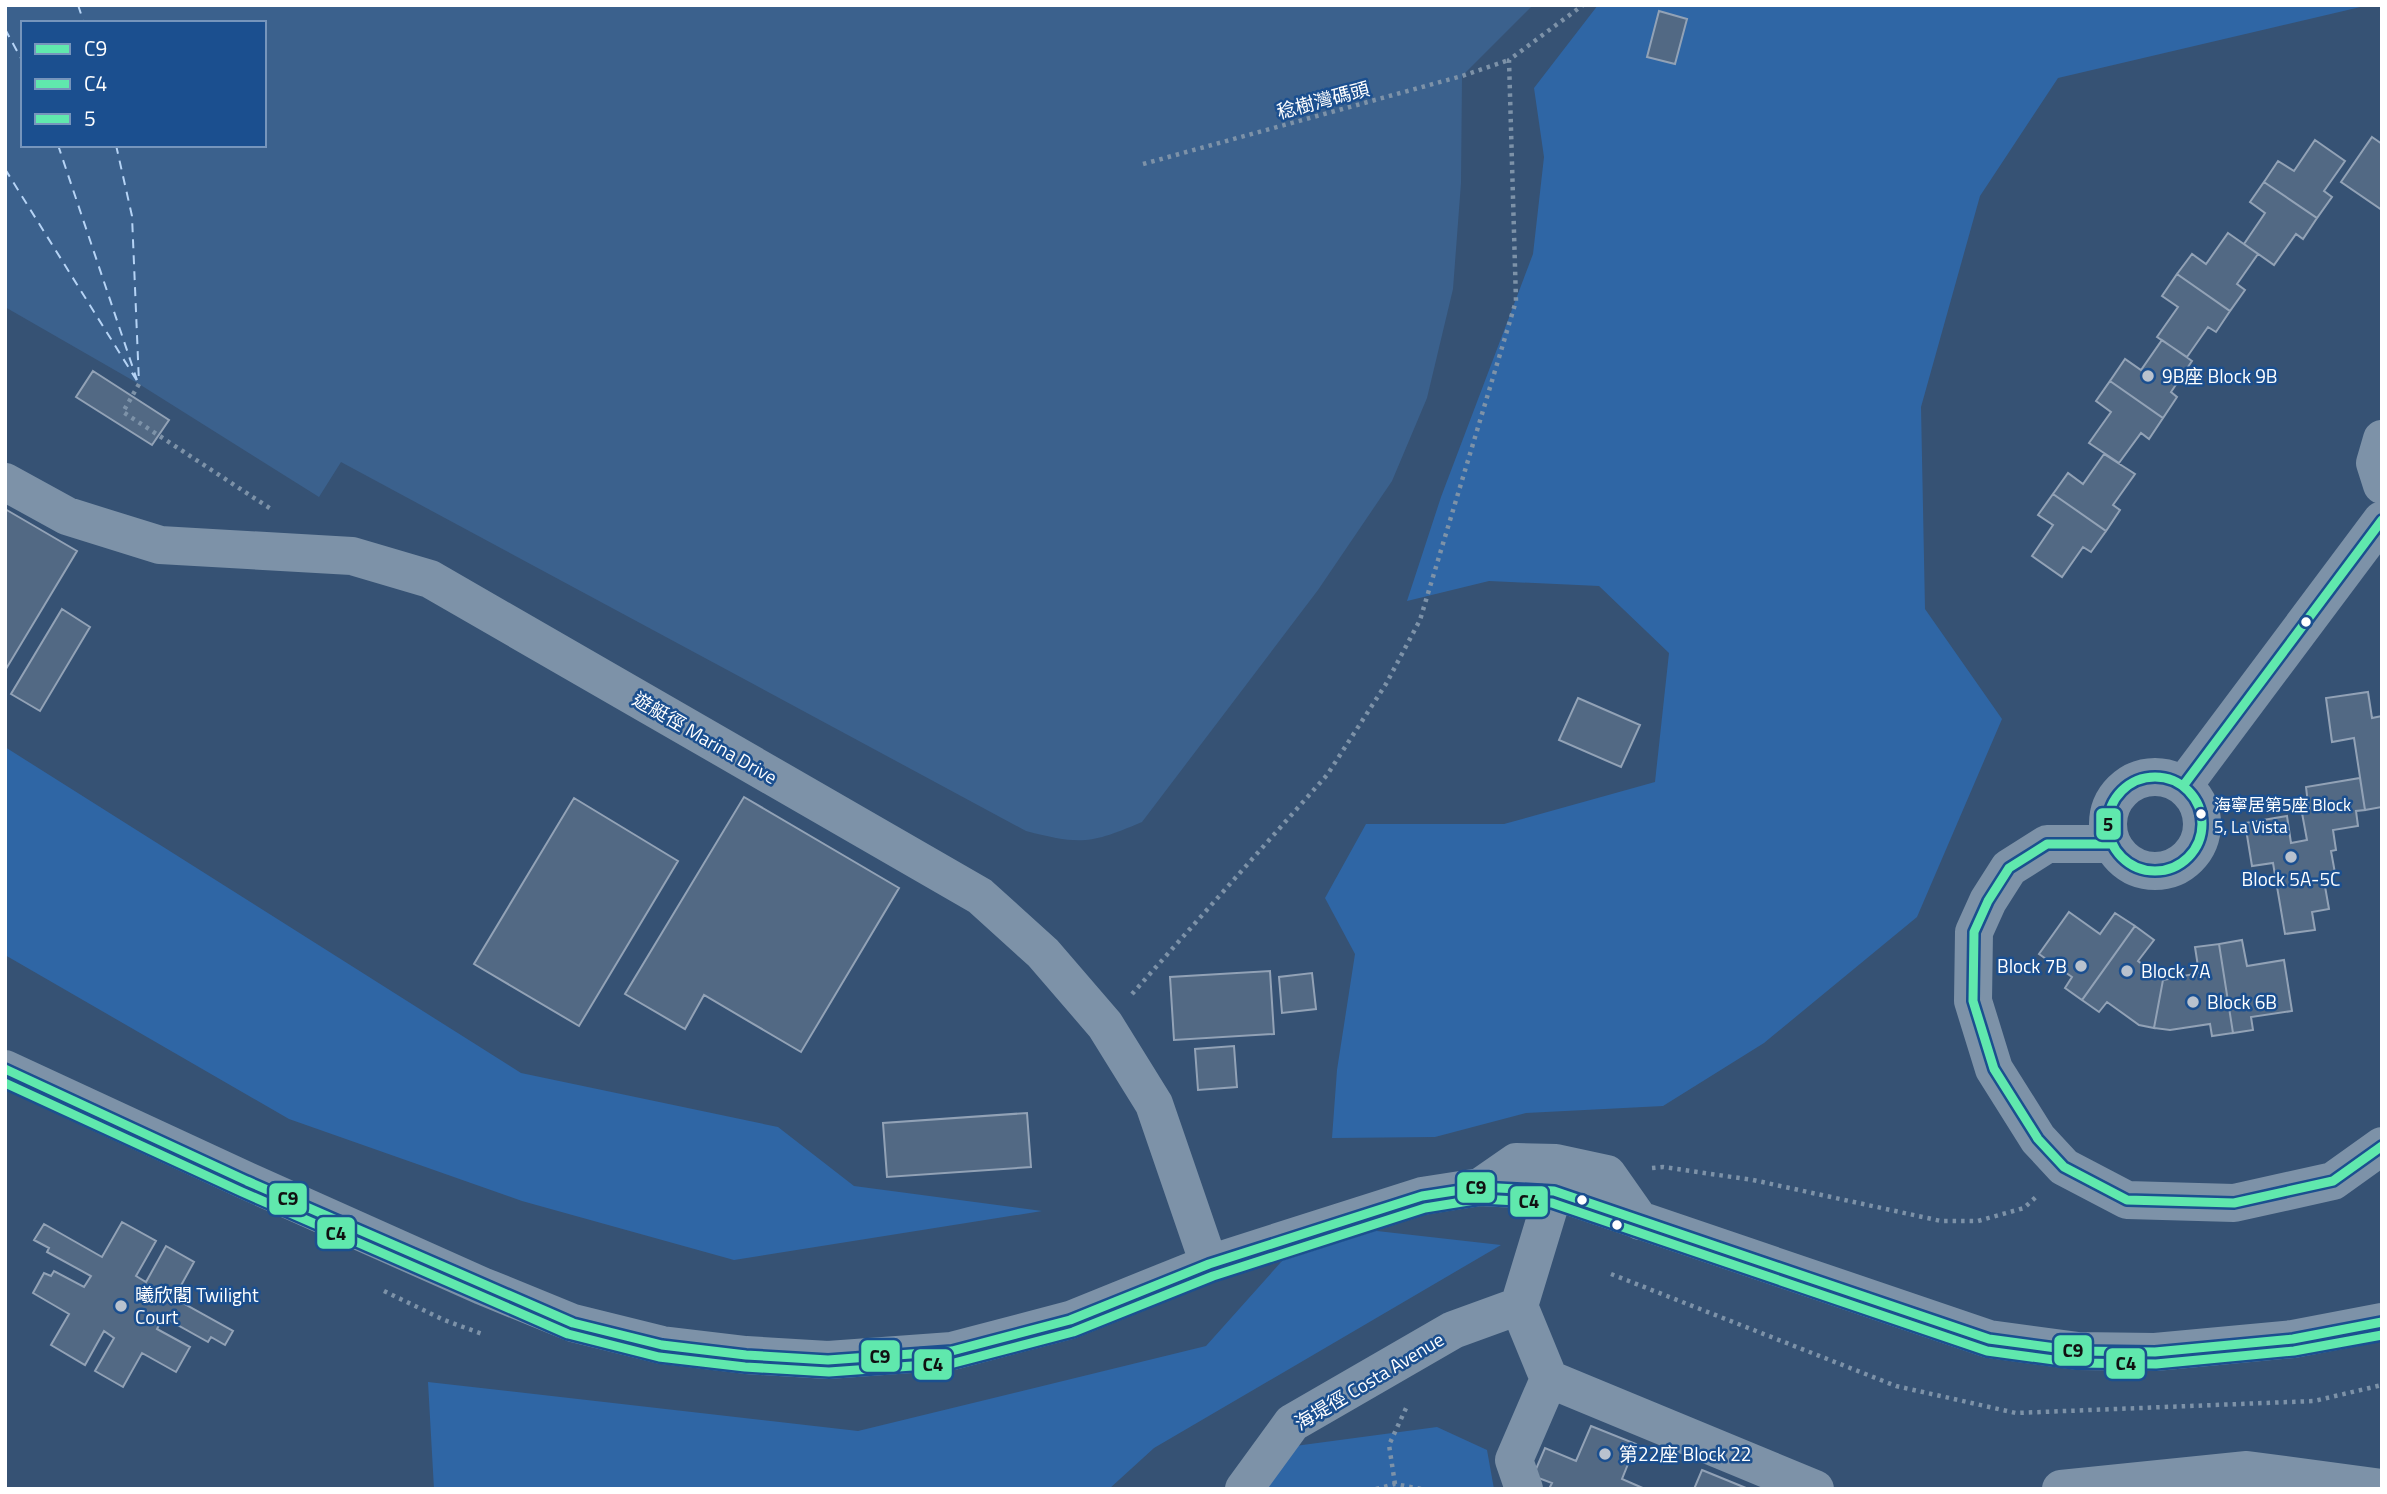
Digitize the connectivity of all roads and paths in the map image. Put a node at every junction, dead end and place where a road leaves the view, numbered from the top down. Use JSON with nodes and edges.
{"nodes":[{"id":1,"x":1583,"y":5,"type":"edge"},
{"id":2,"x":1509,"y":60,"type":"junction"},
{"id":3,"x":1143,"y":164,"type":"dead end"},
{"id":4,"x":2382,"y":439,"type":"edge"},
{"id":5,"x":5,"y":482,"type":"edge"},
{"id":6,"x":2382,"y":485,"type":"edge"},
{"id":7,"x":2382,"y":520,"type":"edge"},
{"id":8,"x":2183,"y":786,"type":"junction"},
{"id":9,"x":2112,"y":844,"type":"junction"},
{"id":10,"x":1125,"y":1003,"type":"dead end"},
{"id":11,"x":5,"y":1069,"type":"edge"},
{"id":12,"x":2382,"y":1146,"type":"edge"},
{"id":13,"x":2064,"y":1167,"type":"junction"},
{"id":14,"x":1643,"y":1169,"type":"dead end"},
{"id":15,"x":1480,"y":1187,"type":"junction"},
{"id":16,"x":1554,"y":1191,"type":"junction"},
{"id":17,"x":1640,"y":1221,"type":"junction"},
{"id":18,"x":1209,"y":1264,"type":"junction"},
{"id":19,"x":1519,"y":1306,"type":"junction"},
{"id":20,"x":2382,"y":1322,"type":"edge"},
{"id":21,"x":1549,"y":1379,"type":"junction"},
{"id":22,"x":1416,"y":1397,"type":"dead end"},
{"id":23,"x":2183,"y":1483,"type":"edge"},
{"id":24,"x":1395,"y":1484,"type":"junction"},
{"id":25,"x":2382,"y":1488,"type":"edge"},
{"id":26,"x":1244,"y":1489,"type":"edge"},
{"id":27,"x":1376,"y":1489,"type":"edge"},
{"id":28,"x":1421,"y":1489,"type":"edge"},
{"id":29,"x":1524,"y":1489,"type":"edge"},
{"id":30,"x":1815,"y":1489,"type":"edge"},
{"id":31,"x":2061,"y":1489,"type":"edge"}],
"edges":[{"from":1,"to":2,"type":"path","name":"稔樹灣碼頭"},
{"from":2,"to":3,"type":"path","name":"稔樹灣碼頭"},
{"from":2,"to":10,"type":"path"},
{"from":4,"to":6,"type":"street"},
{"from":5,"to":18,"type":"street","name":"遊艇徑 Marina Drive"},
{"from":7,"to":8,"type":"street"},
{"from":8,"to":9,"type":"street"},
{"from":8,"to":9,"type":"street"},
{"from":9,"to":13,"type":"street"},
{"from":11,"to":18,"type":"street"},
{"from":12,"to":13,"type":"street"},
{"from":13,"to":14,"type":"path"},
{"from":15,"to":16,"type":"street"},
{"from":15,"to":17,"type":"street"},
{"from":15,"to":18,"type":"street"},
{"from":16,"to":17,"type":"street"},
{"from":16,"to":19,"type":"street"},
{"from":17,"to":20,"type":"street"},
{"from":19,"to":21,"type":"street"},
{"from":19,"to":26,"type":"street","name":"海堤徑 Costa Avenue"},
{"from":21,"to":29,"type":"street"},
{"from":21,"to":30,"type":"street"},
{"from":22,"to":24,"type":"path"},
{"from":23,"to":25,"type":"street"},
{"from":23,"to":31,"type":"street"},
{"from":24,"to":27,"type":"path"},
{"from":24,"to":28,"type":"path"}]}
